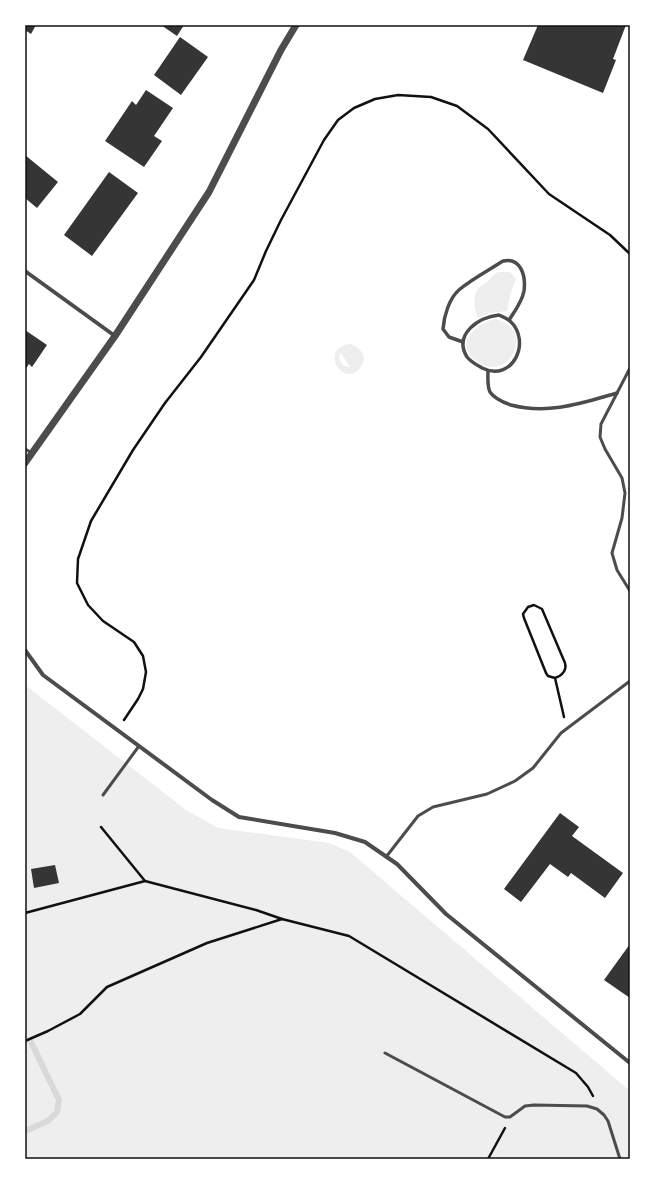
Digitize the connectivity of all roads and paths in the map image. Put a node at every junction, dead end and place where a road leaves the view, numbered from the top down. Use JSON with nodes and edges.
{"nodes":[{"id":1,"x":296,"y":25,"type":"edge"},
{"id":2,"x":630,"y":254,"type":"edge"},
{"id":3,"x":25,"y":271,"type":"edge"},
{"id":4,"x":509,"y":320,"type":"junction"},
{"id":5,"x":115,"y":336,"type":"junction"},
{"id":6,"x":463,"y":342,"type":"junction"},
{"id":7,"x":630,"y":368,"type":"edge"},
{"id":8,"x":488,"y":371,"type":"junction"},
{"id":9,"x":617,"y":393,"type":"junction"},
{"id":10,"x":25,"y":449,"type":"edge"},
{"id":11,"x":32,"y":453,"type":"junction"},
{"id":12,"x":25,"y":463,"type":"edge"},
{"id":13,"x":630,"y":591,"type":"edge"},
{"id":14,"x":25,"y":650,"type":"edge"},
{"id":15,"x":555,"y":678,"type":"junction"},
{"id":16,"x":630,"y":681,"type":"edge"},
{"id":17,"x":567,"y":729,"type":"junction"},
{"id":18,"x":117,"y":730,"type":"junction"},
{"id":19,"x":139,"y":746,"type":"junction"},
{"id":20,"x":103,"y":796,"type":"dead end"},
{"id":21,"x":101,"y":827,"type":"dead end"},
{"id":22,"x":386,"y":857,"type":"junction"},
{"id":23,"x":146,"y":881,"type":"junction"},
{"id":24,"x":25,"y":913,"type":"edge"},
{"id":25,"x":282,"y":919,"type":"junction"},
{"id":26,"x":25,"y":1041,"type":"edge"},
{"id":27,"x":385,"y":1053,"type":"dead end"},
{"id":28,"x":630,"y":1063,"type":"edge"},
{"id":29,"x":593,"y":1108,"type":"junction"},
{"id":30,"x":510,"y":1117,"type":"junction"},
{"id":31,"x":488,"y":1159,"type":"edge"},
{"id":32,"x":620,"y":1159,"type":"edge"}],
"edges":[{"from":1,"to":5,"type":"street"},
{"from":2,"to":18,"type":"path"},
{"from":3,"to":5,"type":"street"},
{"from":4,"to":6,"type":"street"},
{"from":4,"to":6,"type":"street"},
{"from":4,"to":8,"type":"street"},
{"from":5,"to":11,"type":"street"},
{"from":6,"to":8,"type":"street"},
{"from":7,"to":9,"type":"lane"},
{"from":8,"to":9,"type":"street"},
{"from":9,"to":13,"type":"lane"},
{"from":10,"to":11,"type":"lane"},
{"from":11,"to":12,"type":"street"},
{"from":14,"to":18,"type":"street"},
{"from":15,"to":15,"type":"path"},
{"from":15,"to":17,"type":"path"},
{"from":16,"to":17,"type":"lane"},
{"from":17,"to":22,"type":"lane"},
{"from":18,"to":19,"type":"street"},
{"from":19,"to":20,"type":"lane"},
{"from":19,"to":22,"type":"street"},
{"from":21,"to":23,"type":"path"},
{"from":22,"to":28,"type":"street"},
{"from":23,"to":24,"type":"path"},
{"from":23,"to":25,"type":"path"},
{"from":25,"to":26,"type":"path"},
{"from":25,"to":29,"type":"path"},
{"from":27,"to":30,"type":"lane"},
{"from":29,"to":30,"type":"lane"},
{"from":29,"to":32,"type":"lane"},
{"from":30,"to":31,"type":"path"}]}
